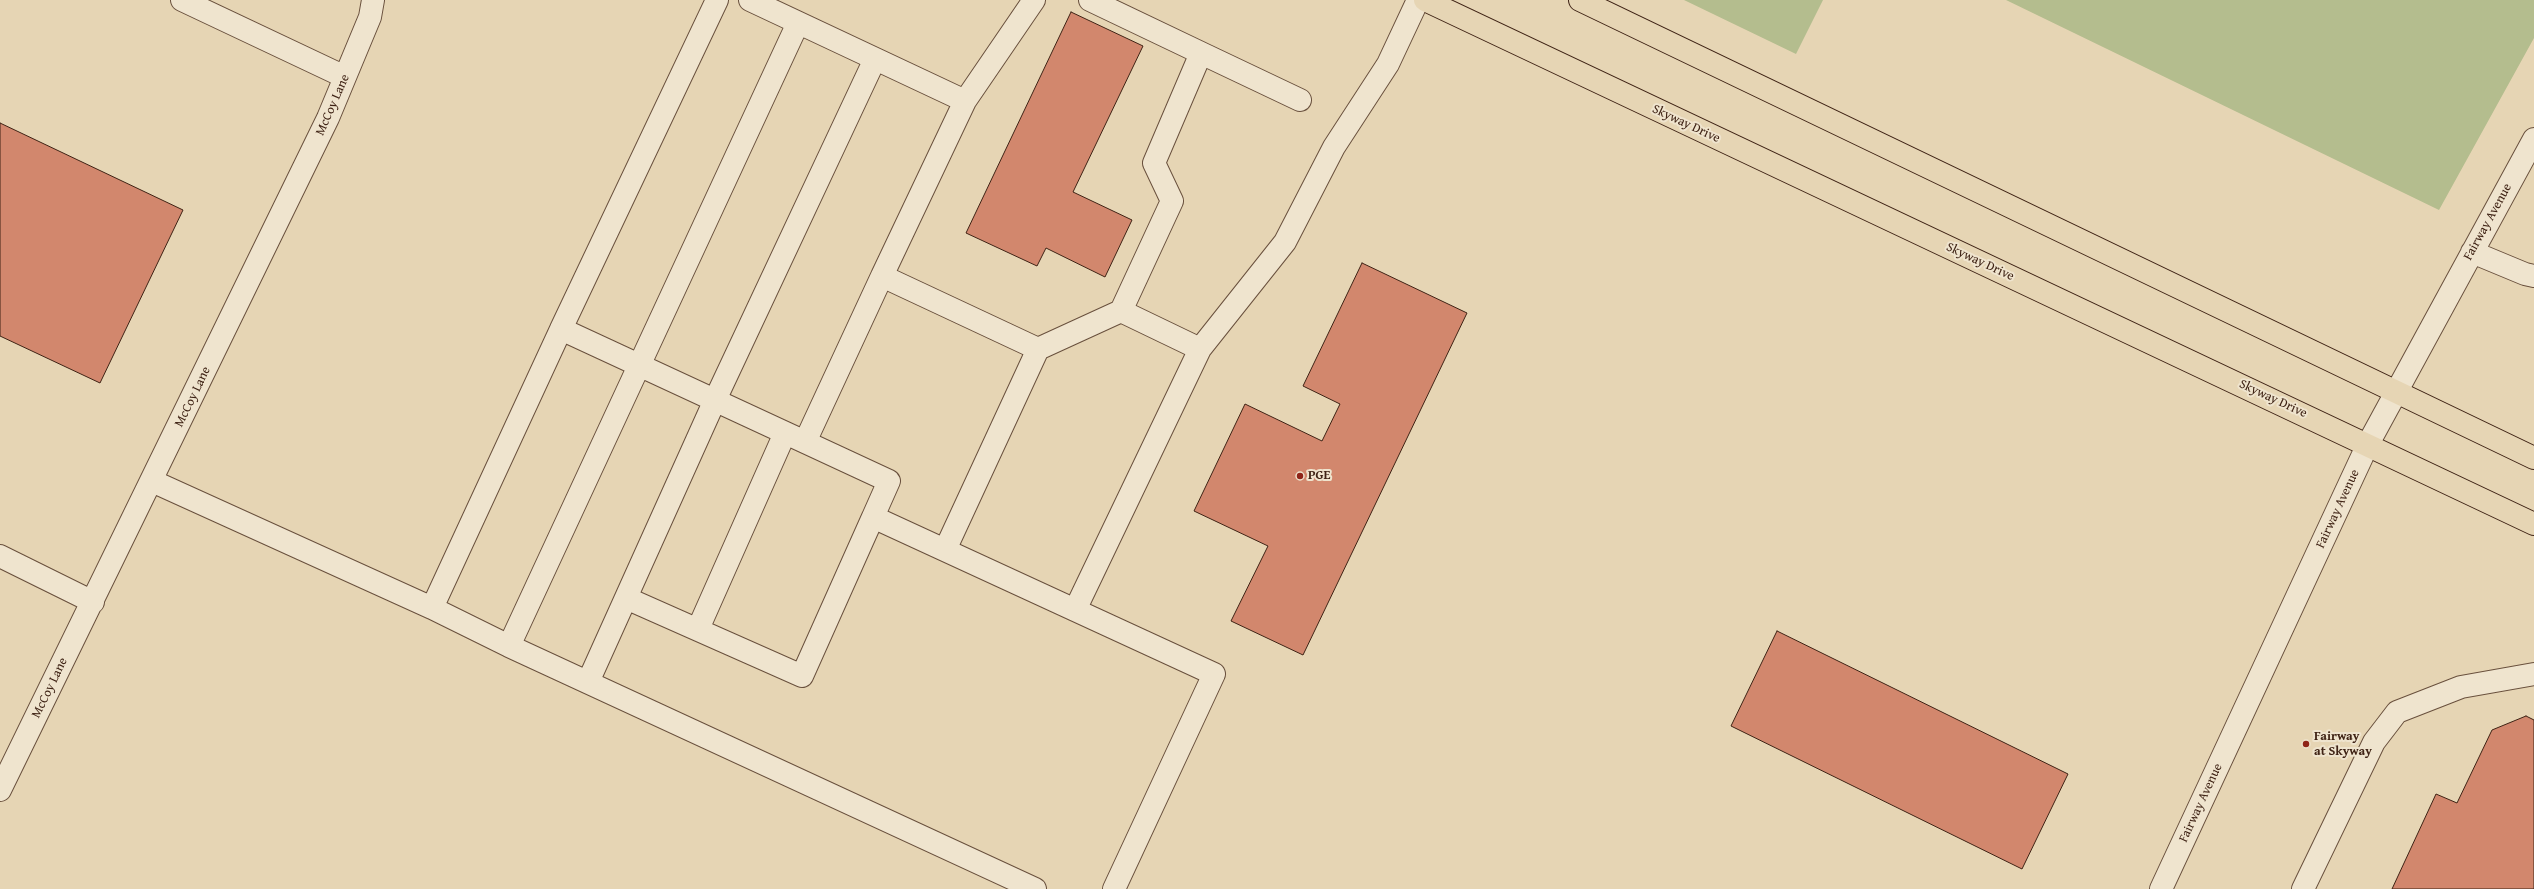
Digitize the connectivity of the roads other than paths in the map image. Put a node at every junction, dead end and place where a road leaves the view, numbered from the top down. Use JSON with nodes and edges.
{"nodes":[{"id":1,"x":182,"y":0,"type":"edge"},
{"id":2,"x":373,"y":0,"type":"edge"},
{"id":3,"x":716,"y":0,"type":"edge"},
{"id":4,"x":750,"y":0,"type":"edge"},
{"id":5,"x":1034,"y":0,"type":"edge"},
{"id":6,"x":1090,"y":0,"type":"edge"},
{"id":7,"x":1418,"y":0,"type":"edge"},
{"id":8,"x":1426,"y":0,"type":"edge"},
{"id":9,"x":1580,"y":0,"type":"edge"},
{"id":10,"x":798,"y":23,"type":"junction"},
{"id":11,"x":1201,"y":53,"type":"junction"},
{"id":12,"x":875,"y":60,"type":"junction"},
{"id":13,"x":345,"y":77,"type":"junction"},
{"id":14,"x":1300,"y":100,"type":"dead end"},
{"id":15,"x":965,"y":101,"type":"junction"},
{"id":16,"x":2534,"y":139,"type":"edge"},
{"id":17,"x":2472,"y":252,"type":"junction"},
{"id":18,"x":882,"y":276,"type":"junction"},
{"id":19,"x":2534,"y":276,"type":"edge"},
{"id":20,"x":1121,"y":311,"type":"junction"},
{"id":21,"x":561,"y":329,"type":"junction"},
{"id":22,"x":1038,"y":349,"type":"junction"},
{"id":23,"x":1200,"y":349,"type":"junction"},
{"id":24,"x":639,"y":366,"type":"junction"},
{"id":25,"x":2397,"y":392,"type":"junction"},
{"id":26,"x":715,"y":400,"type":"junction"},
{"id":27,"x":784,"y":433,"type":"junction"},
{"id":28,"x":805,"y":442,"type":"junction"},
{"id":29,"x":2368,"y":444,"type":"junction"},
{"id":30,"x":2534,"y":458,"type":"edge"},
{"id":31,"x":152,"y":480,"type":"junction"},
{"id":32,"x":873,"y":517,"type":"junction"},
{"id":33,"x":2534,"y":524,"type":"edge"},
{"id":34,"x":945,"y":550,"type":"junction"},
{"id":35,"x":0,"y":556,"type":"edge"},
{"id":36,"x":626,"y":598,"type":"junction"},
{"id":37,"x":93,"y":602,"type":"junction"},
{"id":38,"x":432,"y":608,"type":"junction"},
{"id":39,"x":1075,"y":610,"type":"junction"},
{"id":40,"x":698,"y":629,"type":"junction"},
{"id":41,"x":509,"y":646,"type":"junction"},
{"id":42,"x":2534,"y":674,"type":"edge"},
{"id":43,"x":588,"y":682,"type":"junction"},
{"id":44,"x":0,"y":790,"type":"edge"},
{"id":45,"x":1035,"y":889,"type":"edge"},
{"id":46,"x":1114,"y":889,"type":"edge"},
{"id":47,"x":2161,"y":889,"type":"edge"},
{"id":48,"x":2303,"y":889,"type":"edge"}],
"edges":[{"from":1,"to":13,"type":"street"},
{"from":2,"to":13,"type":"street","name":"McCoy Lane"},
{"from":3,"to":21,"type":"street"},
{"from":4,"to":10,"type":"street"},
{"from":5,"to":15,"type":"street"},
{"from":6,"to":11,"type":"street"},
{"from":7,"to":23,"type":"street"},
{"from":8,"to":29,"type":"main road","name":"Skyway Drive"},
{"from":9,"to":25,"type":"main road"},
{"from":10,"to":12,"type":"street"},
{"from":10,"to":24,"type":"street"},
{"from":11,"to":14,"type":"street"},
{"from":11,"to":20,"type":"street"},
{"from":12,"to":15,"type":"street"},
{"from":12,"to":26,"type":"street"},
{"from":13,"to":31,"type":"street","name":"McCoy Lane"},
{"from":15,"to":18,"type":"street"},
{"from":16,"to":17,"type":"street","name":"Fairway Avenue"},
{"from":17,"to":19,"type":"street"},
{"from":17,"to":25,"type":"street","name":"Fairway Avenue"},
{"from":18,"to":22,"type":"street"},
{"from":18,"to":28,"type":"street"},
{"from":20,"to":22,"type":"street"},
{"from":20,"to":23,"type":"street"},
{"from":21,"to":24,"type":"street"},
{"from":21,"to":38,"type":"street"},
{"from":22,"to":34,"type":"street"},
{"from":23,"to":39,"type":"street"},
{"from":24,"to":26,"type":"street"},
{"from":24,"to":41,"type":"street"},
{"from":25,"to":29,"type":"street","name":"Fairway Avenue"},
{"from":25,"to":30,"type":"main road"},
{"from":26,"to":27,"type":"street"},
{"from":26,"to":36,"type":"street"},
{"from":27,"to":28,"type":"street"},
{"from":27,"to":40,"type":"street"},
{"from":28,"to":32,"type":"street"},
{"from":29,"to":33,"type":"main road","name":"Skyway Drive"},
{"from":29,"to":47,"type":"street","name":"Fairway Avenue"},
{"from":31,"to":37,"type":"street","name":"McCoy Lane"},
{"from":31,"to":38,"type":"street"},
{"from":32,"to":34,"type":"street"},
{"from":32,"to":40,"type":"street"},
{"from":34,"to":39,"type":"street"},
{"from":35,"to":37,"type":"street"},
{"from":36,"to":40,"type":"street"},
{"from":36,"to":43,"type":"street"},
{"from":37,"to":44,"type":"street","name":"McCoy Lane"},
{"from":38,"to":41,"type":"street"},
{"from":39,"to":46,"type":"street"},
{"from":41,"to":43,"type":"street"},
{"from":42,"to":48,"type":"street"},
{"from":43,"to":45,"type":"street"}]}
